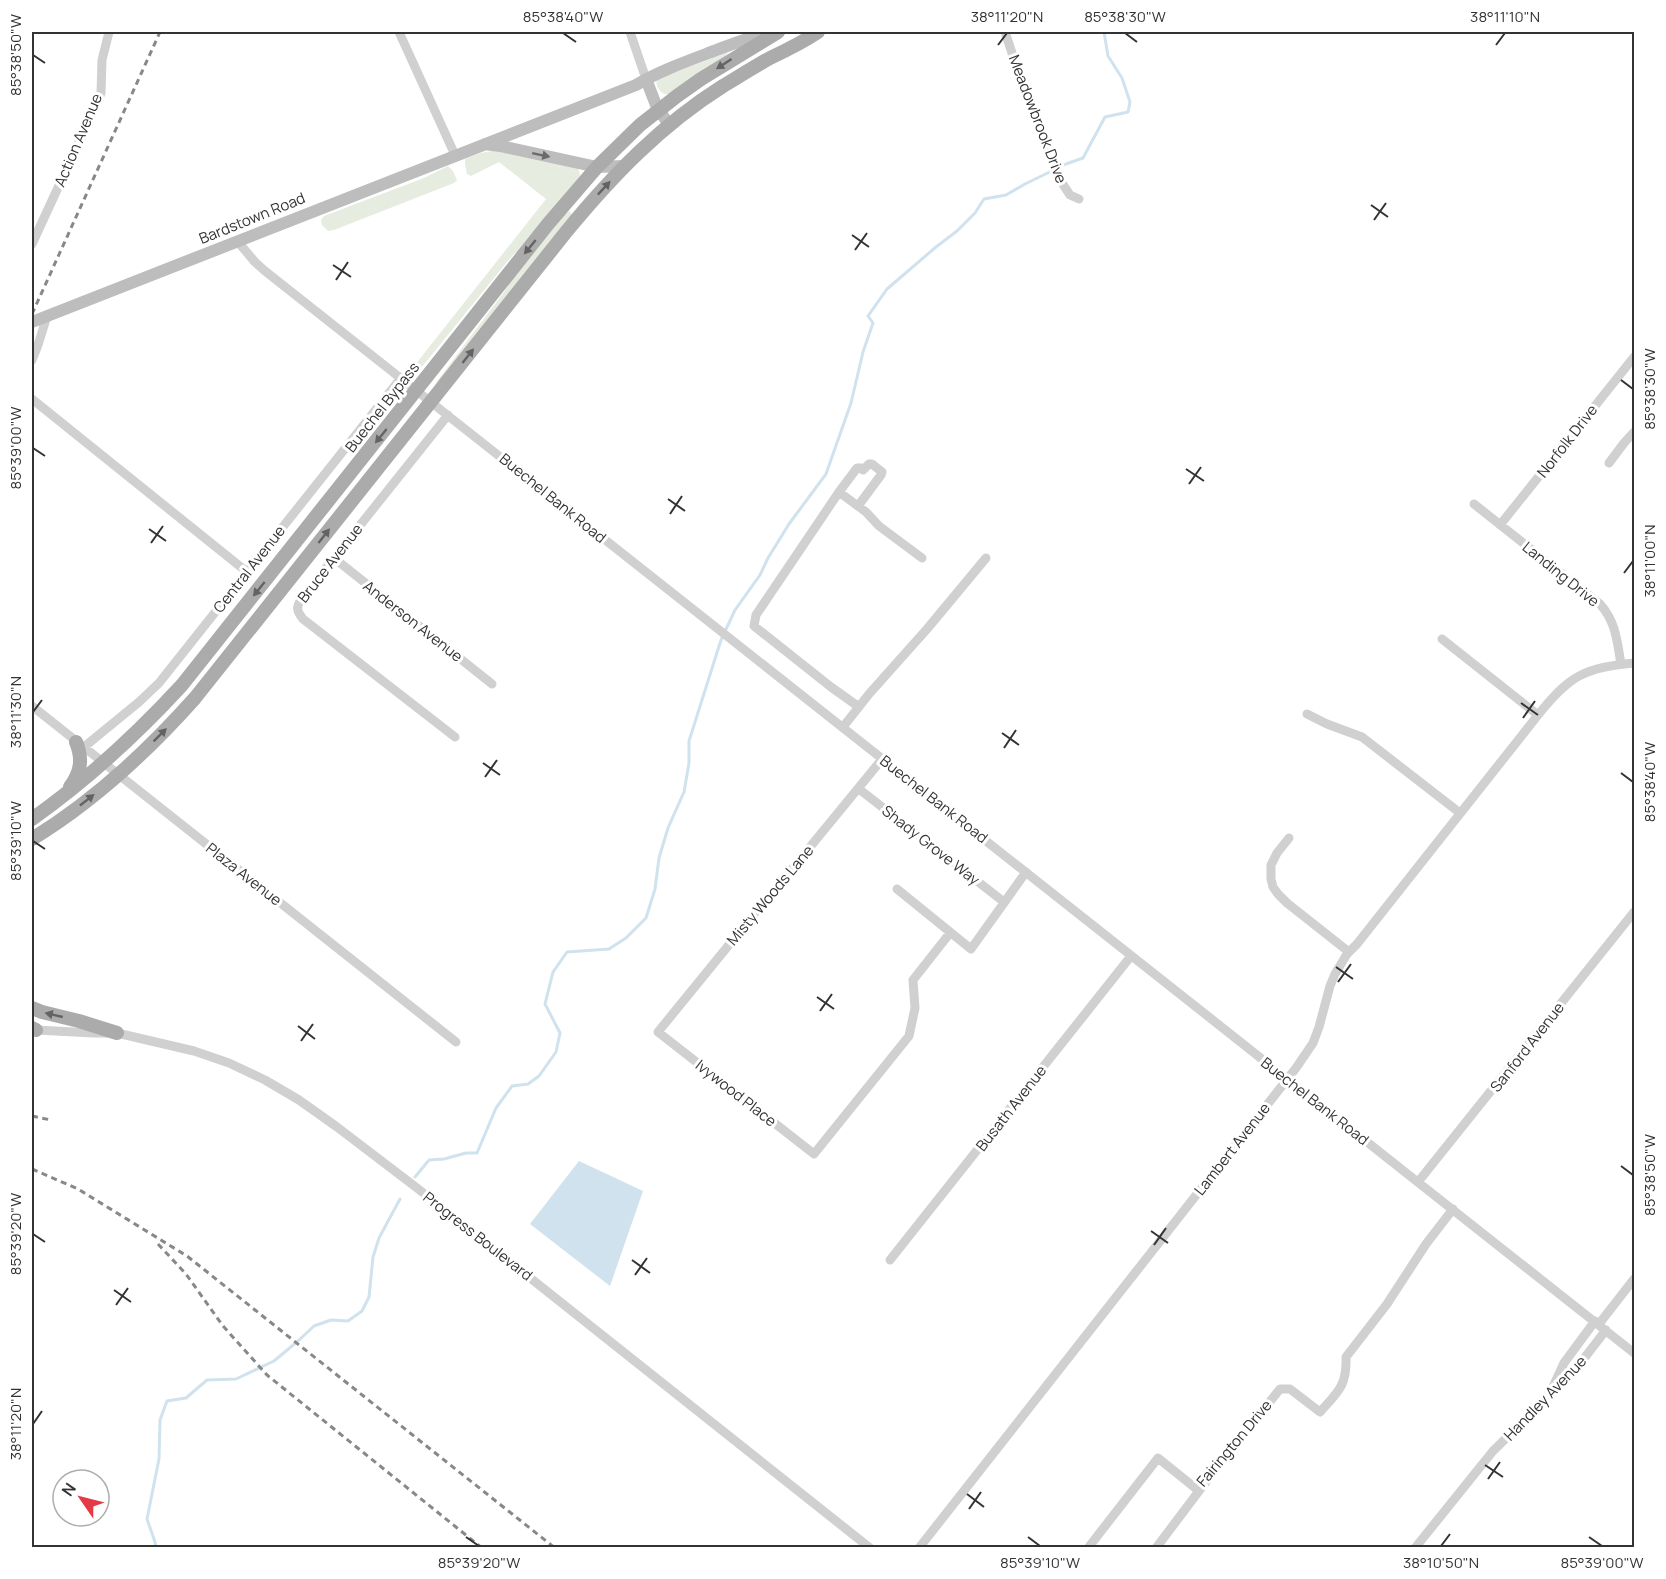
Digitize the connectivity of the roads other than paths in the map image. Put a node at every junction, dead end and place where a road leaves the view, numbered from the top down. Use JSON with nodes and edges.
{"nodes":[{"id":1,"x":109,"y":32,"type":"edge"},
{"id":2,"x":399,"y":32,"type":"edge"},
{"id":3,"x":630,"y":32,"type":"edge"},
{"id":4,"x":776,"y":32,"type":"edge"},
{"id":5,"x":818,"y":32,"type":"edge"},
{"id":6,"x":1005,"y":32,"type":"edge"},
{"id":7,"x":804,"y":36,"type":"edge"},
{"id":8,"x":645,"y":79,"type":"junction"},
{"id":9,"x":660,"y":110,"type":"junction"},
{"id":10,"x":669,"y":125,"type":"junction"},
{"id":11,"x":484,"y":144,"type":"junction"},
{"id":12,"x":455,"y":155,"type":"junction"},
{"id":13,"x":624,"y":166,"type":"junction"},
{"id":14,"x":597,"y":167,"type":"junction"},
{"id":15,"x":1080,"y":199,"type":"dead end"},
{"id":16,"x":567,"y":202,"type":"junction"},
{"id":17,"x":580,"y":215,"type":"junction"},
{"id":18,"x":238,"y":242,"type":"junction"},
{"id":19,"x":32,"y":244,"type":"edge"},
{"id":20,"x":47,"y":316,"type":"junction"},
{"id":21,"x":32,"y":322,"type":"edge"},
{"id":22,"x":1635,"y":357,"type":"edge"},
{"id":23,"x":32,"y":360,"type":"edge"},
{"id":24,"x":401,"y":378,"type":"junction"},
{"id":25,"x":424,"y":396,"type":"junction"},
{"id":26,"x":32,"y":399,"type":"edge"},
{"id":27,"x":448,"y":415,"type":"junction"},
{"id":28,"x":1635,"y":432,"type":"edge"},
{"id":29,"x":1609,"y":463,"type":"dead end"},
{"id":30,"x":838,"y":492,"type":"junction"},
{"id":31,"x":1473,"y":504,"type":"dead end"},
{"id":32,"x":858,"y":506,"type":"junction"},
{"id":33,"x":1500,"y":525,"type":"junction"},
{"id":34,"x":334,"y":558,"type":"junction"},
{"id":35,"x":922,"y":558,"type":"dead end"},
{"id":36,"x":986,"y":558,"type":"dead end"},
{"id":37,"x":247,"y":572,"type":"junction"},
{"id":38,"x":1442,"y":639,"type":"dead end"},
{"id":39,"x":1635,"y":663,"type":"edge"},
{"id":40,"x":1621,"y":664,"type":"junction"},
{"id":41,"x":492,"y":684,"type":"dead end"},
{"id":42,"x":32,"y":706,"type":"edge"},
{"id":43,"x":859,"y":707,"type":"junction"},
{"id":44,"x":1308,"y":714,"type":"dead end"},
{"id":45,"x":1538,"y":714,"type":"junction"},
{"id":46,"x":843,"y":727,"type":"junction"},
{"id":47,"x":455,"y":737,"type":"dead end"},
{"id":48,"x":80,"y":744,"type":"junction"},
{"id":49,"x":883,"y":759,"type":"junction"},
{"id":50,"x":103,"y":763,"type":"junction"},
{"id":51,"x":118,"y":776,"type":"junction"},
{"id":52,"x":859,"y":789,"type":"junction"},
{"id":53,"x":59,"y":799,"type":"junction"},
{"id":54,"x":32,"y":809,"type":"edge"},
{"id":55,"x":1460,"y":813,"type":"junction"},
{"id":56,"x":32,"y":819,"type":"edge"},
{"id":57,"x":1289,"y":838,"type":"dead end"},
{"id":58,"x":34,"y":839,"type":"edge"},
{"id":59,"x":1026,"y":872,"type":"junction"},
{"id":60,"x":897,"y":890,"type":"dead end"},
{"id":61,"x":1004,"y":902,"type":"junction"},
{"id":62,"x":1635,"y":912,"type":"edge"},
{"id":63,"x":950,"y":933,"type":"junction"},
{"id":64,"x":1349,"y":952,"type":"junction"},
{"id":65,"x":1131,"y":957,"type":"junction"},
{"id":66,"x":32,"y":1008,"type":"edge"},
{"id":67,"x":33,"y":1029,"type":"edge"},
{"id":68,"x":658,"y":1032,"type":"joint"},
{"id":69,"x":117,"y":1033,"type":"junction"},
{"id":70,"x":456,"y":1042,"type":"dead end"},
{"id":71,"x":1287,"y":1078,"type":"junction"},
{"id":72,"x":1418,"y":1182,"type":"junction"},
{"id":73,"x":1453,"y":1209,"type":"junction"},
{"id":74,"x":891,"y":1260,"type":"dead end"},
{"id":75,"x":1635,"y":1279,"type":"edge"},
{"id":76,"x":1600,"y":1325,"type":"junction"},
{"id":77,"x":1635,"y":1353,"type":"edge"},
{"id":78,"x":1550,"y":1394,"type":"junction"},
{"id":79,"x":1198,"y":1491,"type":"junction"},
{"id":80,"x":870,"y":1548,"type":"edge"},
{"id":81,"x":919,"y":1548,"type":"edge"},
{"id":82,"x":1088,"y":1548,"type":"edge"},
{"id":83,"x":1156,"y":1548,"type":"edge"},
{"id":84,"x":1415,"y":1548,"type":"edge"}],
"edges":[{"from":1,"to":19,"type":"street","name":"Action Avenue"},
{"from":2,"to":12,"type":"street"},
{"from":3,"to":8,"type":"street"},
{"from":4,"to":8,"type":"main road","name":"Bardstown Road"},
{"from":4,"to":9,"type":"main road","name":"Buechel Bypass","one_way":true},
{"from":5,"to":7,"type":"main road"},
{"from":6,"to":15,"type":"street","name":"Meadowbrook Drive"},
{"from":7,"to":10,"type":"main road"},
{"from":8,"to":9,"type":"main road"},
{"from":8,"to":11,"type":"main road","name":"Bardstown Road"},
{"from":9,"to":10,"type":"main road"},
{"from":9,"to":14,"type":"main road","name":"Buechel Bypass"},
{"from":10,"to":13,"type":"main road","name":"Buechel Bypass"},
{"from":11,"to":12,"type":"main road","name":"Bardstown Road"},
{"from":11,"to":14,"type":"main road","name":"Bardstown Road","one_way":true},
{"from":12,"to":18,"type":"main road","name":"Bardstown Road"},
{"from":13,"to":14,"type":"main road","name":"Bardstown Road"},
{"from":17,"to":13,"type":"main road","name":"Buechel Bypass","one_way":true},
{"from":14,"to":16,"type":"main road","name":"Buechel Bypass"},
{"from":16,"to":17,"type":"street"},
{"from":16,"to":25,"type":"main road","name":"Buechel Bypass","one_way":true},
{"from":25,"to":17,"type":"main road","name":"Buechel Bypass","one_way":true},
{"from":18,"to":20,"type":"main road","name":"Bardstown Road"},
{"from":18,"to":24,"type":"street","name":"Buechel Bank Road"},
{"from":20,"to":21,"type":"main road","name":"Bardstown Road"},
{"from":20,"to":23,"type":"street"},
{"from":22,"to":33,"type":"street","name":"Norfolk Drive"},
{"from":24,"to":25,"type":"street","name":"Buechel Bank Road"},
{"from":24,"to":37,"type":"street","name":"Central Avenue"},
{"from":25,"to":27,"type":"street","name":"Buechel Bank Road"},
{"from":25,"to":50,"type":"main road","name":"Buechel Bypass","one_way":true},
{"from":51,"to":25,"type":"main road","name":"Buechel Bypass","one_way":true},
{"from":26,"to":37,"type":"street"},
{"from":27,"to":34,"type":"street","name":"Bruce Avenue"},
{"from":27,"to":46,"type":"street","name":"Buechel Bank Road"},
{"from":28,"to":29,"type":"street"},
{"from":30,"to":32,"type":"street"},
{"from":30,"to":32,"type":"street"},
{"from":30,"to":43,"type":"street"},
{"from":31,"to":33,"type":"street","name":"Landing Drive"},
{"from":32,"to":35,"type":"street"},
{"from":33,"to":40,"type":"street","name":"Landing Drive"},
{"from":34,"to":41,"type":"street","name":"Anderson Avenue"},
{"from":34,"to":47,"type":"street","name":"Bruce Avenue"},
{"from":36,"to":43,"type":"street"},
{"from":37,"to":48,"type":"street","name":"Central Avenue"},
{"from":38,"to":45,"type":"street"},
{"from":39,"to":40,"type":"street","name":"Lambert Avenue"},
{"from":40,"to":45,"type":"street","name":"Lambert Avenue"},
{"from":42,"to":48,"type":"street","name":"Plaza Avenue"},
{"from":43,"to":46,"type":"street"},
{"from":44,"to":55,"type":"street"},
{"from":45,"to":55,"type":"street","name":"Lambert Avenue"},
{"from":46,"to":49,"type":"street","name":"Buechel Bank Road"},
{"from":48,"to":50,"type":"street","name":"Plaza Avenue"},
{"from":48,"to":53,"type":"main road"},
{"from":49,"to":52,"type":"street","name":"Misty Woods Lane"},
{"from":49,"to":59,"type":"street","name":"Buechel Bank Road"},
{"from":50,"to":51,"type":"street","name":"Plaza Avenue"},
{"from":50,"to":53,"type":"main road","name":"Buechel Bypass"},
{"from":58,"to":51,"type":"main road","name":"Buechel Bypass","one_way":true},
{"from":51,"to":70,"type":"street","name":"Plaza Avenue"},
{"from":52,"to":61,"type":"street","name":"Shady Grove Way"},
{"from":52,"to":68,"type":"street","name":"Misty Woods Lane"},
{"from":53,"to":54,"type":"main road"},
{"from":53,"to":56,"type":"main road","name":"Buechel Bypass"},
{"from":55,"to":64,"type":"street","name":"Lambert Avenue"},
{"from":57,"to":64,"type":"street"},
{"from":59,"to":61,"type":"street"},
{"from":59,"to":65,"type":"street","name":"Buechel Bank Road"},
{"from":60,"to":63,"type":"street"},
{"from":61,"to":63,"type":"street"},
{"from":62,"to":72,"type":"street","name":"Sanford Avenue"},
{"from":63,"to":68,"type":"street","name":"Ivywood Place"},
{"from":64,"to":71,"type":"street","name":"Lambert Avenue"},
{"from":65,"to":71,"type":"street","name":"Buechel Bank Road"},
{"from":65,"to":74,"type":"street","name":"Busath Avenue"},
{"from":69,"to":66,"type":"main road","one_way":true},
{"from":67,"to":69,"type":"street","name":"Progress Boulevard"},
{"from":69,"to":80,"type":"street","name":"Progress Boulevard"},
{"from":71,"to":72,"type":"street","name":"Buechel Bank Road"},
{"from":71,"to":81,"type":"street","name":"Lambert Avenue"},
{"from":72,"to":73,"type":"street","name":"Buechel Bank Road"},
{"from":73,"to":76,"type":"street","name":"Buechel Bank Road"},
{"from":73,"to":79,"type":"street","name":"Fairington Drive"},
{"from":75,"to":76,"type":"street","name":"Handley Avenue"},
{"from":76,"to":77,"type":"street","name":"Buechel Bank Road"},
{"from":76,"to":78,"type":"street","name":"Handley Avenue"},
{"from":76,"to":78,"type":"street"},
{"from":78,"to":84,"type":"street","name":"Handley Avenue"},
{"from":79,"to":82,"type":"street","name":"Fairington Drive"},
{"from":79,"to":83,"type":"street"}]}
